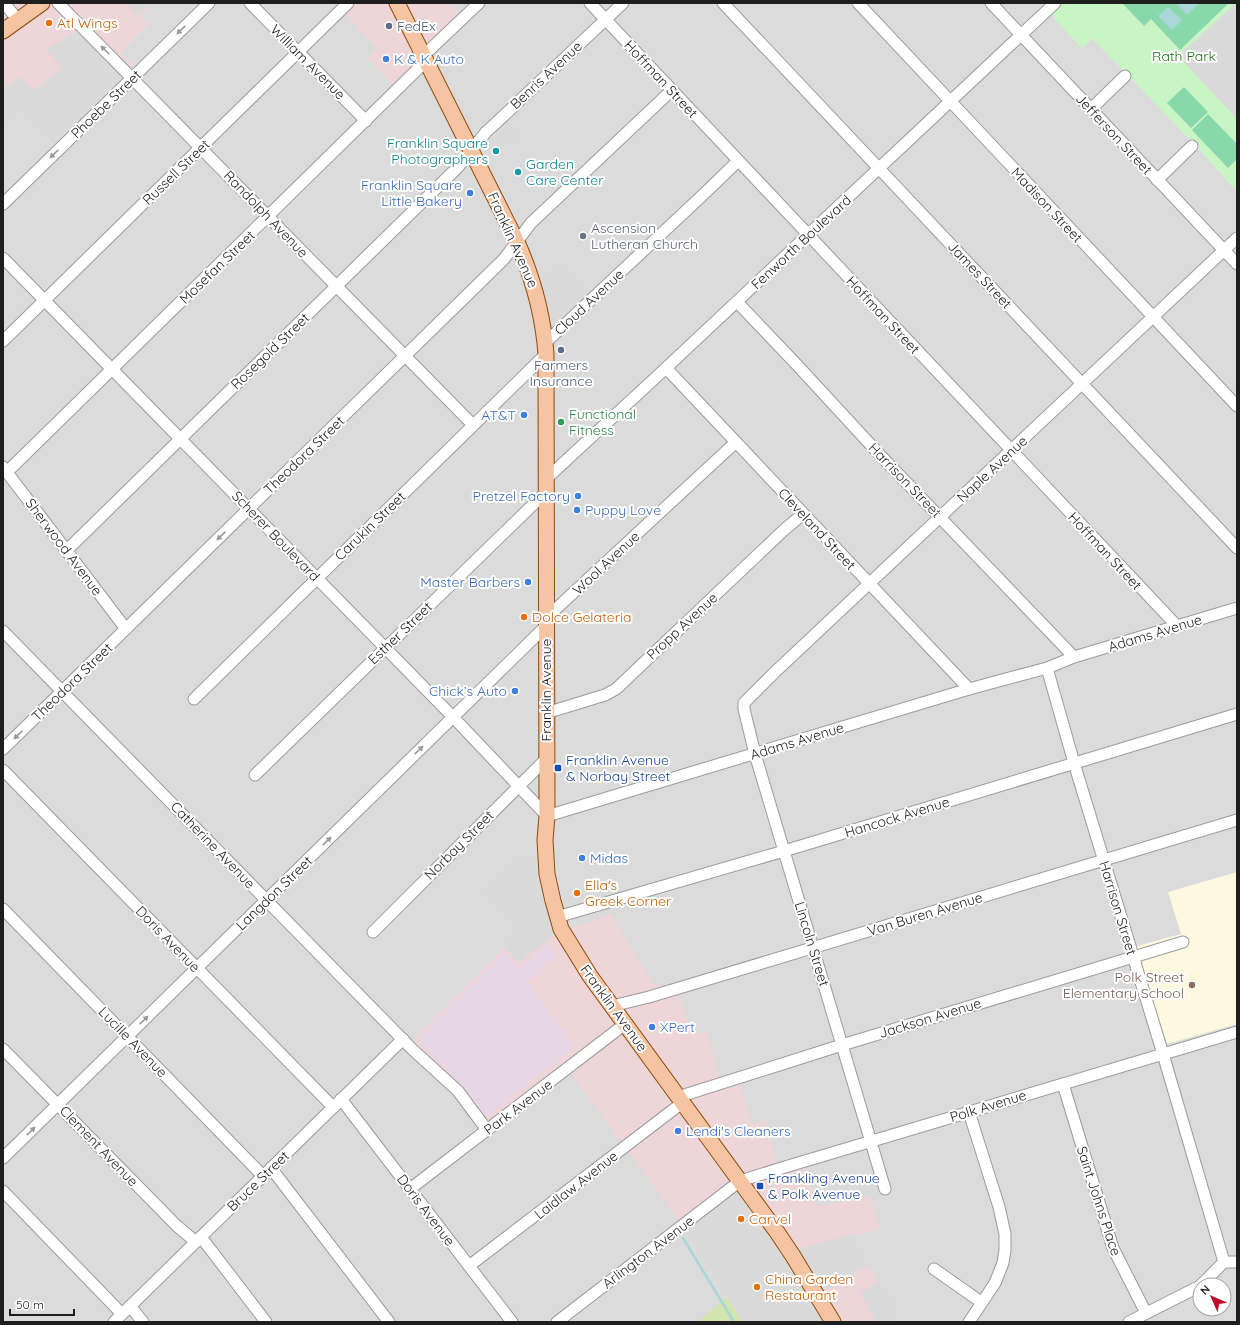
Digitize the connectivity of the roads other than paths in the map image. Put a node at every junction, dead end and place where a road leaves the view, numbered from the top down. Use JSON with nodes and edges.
{"nodes":[{"id":1,"x":4,"y":3,"type":"edge"},
{"id":2,"x":42,"y":3,"type":"edge"},
{"id":3,"x":58,"y":3,"type":"edge"},
{"id":4,"x":208,"y":3,"type":"edge"},
{"id":5,"x":250,"y":3,"type":"edge"},
{"id":6,"x":348,"y":3,"type":"edge"},
{"id":7,"x":397,"y":3,"type":"edge"},
{"id":8,"x":479,"y":3,"type":"edge"},
{"id":9,"x":590,"y":3,"type":"edge"},
{"id":10,"x":623,"y":3,"type":"edge"},
{"id":11,"x":723,"y":3,"type":"edge"},
{"id":12,"x":858,"y":3,"type":"edge"},
{"id":13,"x":991,"y":3,"type":"edge"},
{"id":14,"x":1054,"y":3,"type":"edge"},
{"id":15,"x":18,"y":20,"type":"junction"},
{"id":16,"x":605,"y":20,"type":"junction"},
{"id":17,"x":3,"y":31,"type":"edge"},
{"id":18,"x":1021,"y":35,"type":"junction"},
{"id":19,"x":298,"y":52,"type":"junction"},
{"id":20,"x":425,"y":58,"type":"junction"},
{"id":21,"x":1125,"y":76,"type":"dead end"},
{"id":22,"x":132,"y":78,"type":"junction"},
{"id":23,"x":672,"y":90,"type":"junction"},
{"id":24,"x":950,"y":101,"type":"junction"},
{"id":25,"x":1091,"y":109,"type":"junction"},
{"id":26,"x":366,"y":121,"type":"junction"},
{"id":27,"x":1192,"y":146,"type":"dead end"},
{"id":28,"x":201,"y":147,"type":"junction"},
{"id":29,"x":471,"y":150,"type":"junction"},
{"id":30,"x":738,"y":161,"type":"junction"},
{"id":31,"x":879,"y":168,"type":"junction"},
{"id":32,"x":1157,"y":180,"type":"junction"},
{"id":33,"x":3,"y":204,"type":"edge"},
{"id":34,"x":269,"y":217,"type":"junction"},
{"id":35,"x":808,"y":235,"type":"junction"},
{"id":36,"x":1237,"y":238,"type":"edge"},
{"id":37,"x":517,"y":242,"type":"junction"},
{"id":38,"x":1224,"y":250,"type":"junction"},
{"id":39,"x":3,"y":258,"type":"edge"},
{"id":40,"x":1237,"y":264,"type":"edge"},
{"id":41,"x":337,"y":286,"type":"junction"},
{"id":42,"x":44,"y":300,"type":"junction"},
{"id":43,"x":737,"y":302,"type":"junction"},
{"id":44,"x":1153,"y":317,"type":"junction"},
{"id":45,"x":3,"y":341,"type":"edge"},
{"id":46,"x":545,"y":349,"type":"junction"},
{"id":47,"x":405,"y":356,"type":"junction"},
{"id":48,"x":666,"y":368,"type":"junction"},
{"id":49,"x":112,"y":370,"type":"junction"},
{"id":50,"x":1082,"y":384,"type":"junction"},
{"id":51,"x":1237,"y":406,"type":"edge"},
{"id":52,"x":473,"y":425,"type":"junction"},
{"id":53,"x":180,"y":439,"type":"junction"},
{"id":54,"x":736,"y":442,"type":"junction"},
{"id":55,"x":1011,"y":451,"type":"junction"},
{"id":56,"x":5,"y":469,"type":"edge"},
{"id":57,"x":546,"y":485,"type":"junction"},
{"id":58,"x":249,"y":509,"type":"junction"},
{"id":59,"x":803,"y":514,"type":"junction"},
{"id":60,"x":940,"y":517,"type":"junction"},
{"id":61,"x":1237,"y":548,"type":"edge"},
{"id":62,"x":67,"y":550,"type":"junction"},
{"id":63,"x":317,"y":578,"type":"junction"},
{"id":64,"x":870,"y":584,"type":"junction"},
{"id":65,"x":1237,"y":608,"type":"edge"},
{"id":66,"x":546,"y":623,"type":"junction"},
{"id":67,"x":1177,"y":626,"type":"junction"},
{"id":68,"x":126,"y":629,"type":"junction"},
{"id":69,"x":3,"y":631,"type":"edge"},
{"id":70,"x":385,"y":648,"type":"junction"},
{"id":71,"x":1074,"y":657,"type":"junction"},
{"id":72,"x":1048,"y":668,"type":"junction"},
{"id":73,"x":969,"y":689,"type":"junction"},
{"id":74,"x":62,"y":691,"type":"junction"},
{"id":75,"x":194,"y":700,"type":"dead end"},
{"id":76,"x":748,"y":700,"type":"joint"},
{"id":77,"x":546,"y":713,"type":"junction"},
{"id":78,"x":1237,"y":714,"type":"edge"},
{"id":79,"x":453,"y":717,"type":"junction"},
{"id":80,"x":3,"y":749,"type":"edge"},
{"id":81,"x":755,"y":754,"type":"junction"},
{"id":82,"x":546,"y":759,"type":"junction"},
{"id":83,"x":1074,"y":763,"type":"junction"},
{"id":84,"x":3,"y":770,"type":"edge"},
{"id":85,"x":255,"y":775,"type":"dead end"},
{"id":86,"x":519,"y":786,"type":"junction"},
{"id":87,"x":547,"y":816,"type":"junction"},
{"id":88,"x":1237,"y":820,"type":"edge"},
{"id":89,"x":784,"y":851,"type":"junction"},
{"id":90,"x":1104,"y":860,"type":"junction"},
{"id":91,"x":266,"y":900,"type":"junction"},
{"id":92,"x":3,"y":909,"type":"edge"},
{"id":93,"x":557,"y":917,"type":"junction"},
{"id":94,"x":373,"y":932,"type":"dead end"},
{"id":95,"x":1183,"y":942,"type":"dead end"},
{"id":96,"x":813,"y":948,"type":"junction"},
{"id":97,"x":1134,"y":957,"type":"junction"},
{"id":98,"x":197,"y":968,"type":"junction"},
{"id":99,"x":612,"y":1006,"type":"junction"},
{"id":100,"x":625,"y":1024,"type":"junction"},
{"id":101,"x":1237,"y":1032,"type":"edge"},
{"id":102,"x":128,"y":1036,"type":"junction"},
{"id":103,"x":403,"y":1039,"type":"junction"},
{"id":104,"x":842,"y":1045,"type":"junction"},
{"id":105,"x":3,"y":1049,"type":"edge"},
{"id":106,"x":1163,"y":1054,"type":"junction"},
{"id":107,"x":1063,"y":1084,"type":"junction"},
{"id":108,"x":341,"y":1099,"type":"junction"},
{"id":109,"x":680,"y":1100,"type":"junction"},
{"id":110,"x":58,"y":1105,"type":"junction"},
{"id":111,"x":333,"y":1107,"type":"junction"},
{"id":112,"x":969,"y":1112,"type":"junction"},
{"id":113,"x":487,"y":1130,"type":"junction"},
{"id":114,"x":871,"y":1141,"type":"junction"},
{"id":115,"x":3,"y":1158,"type":"edge"},
{"id":116,"x":267,"y":1172,"type":"junction"},
{"id":117,"x":740,"y":1181,"type":"junction"},
{"id":118,"x":410,"y":1189,"type":"junction"},
{"id":119,"x":885,"y":1189,"type":"dead end"},
{"id":120,"x":3,"y":1191,"type":"edge"},
{"id":121,"x":198,"y":1240,"type":"junction"},
{"id":122,"x":1224,"y":1262,"type":"junction"},
{"id":123,"x":1237,"y":1262,"type":"edge"},
{"id":124,"x":469,"y":1266,"type":"junction"},
{"id":125,"x":934,"y":1269,"type":"dead end"},
{"id":126,"x":1208,"y":1277,"type":"edge"},
{"id":127,"x":1192,"y":1289,"type":"edge"},
{"id":128,"x":981,"y":1302,"type":"junction"},
{"id":129,"x":126,"y":1310,"type":"junction"},
{"id":130,"x":1146,"y":1313,"type":"junction"},
{"id":131,"x":114,"y":1322,"type":"edge"},
{"id":132,"x":143,"y":1322,"type":"edge"},
{"id":133,"x":266,"y":1322,"type":"edge"},
{"id":134,"x":389,"y":1322,"type":"edge"},
{"id":135,"x":512,"y":1322,"type":"edge"},
{"id":136,"x":556,"y":1322,"type":"edge"},
{"id":137,"x":833,"y":1322,"type":"edge"},
{"id":138,"x":969,"y":1322,"type":"edge"},
{"id":139,"x":1129,"y":1322,"type":"edge"}],
"edges":[{"from":1,"to":15,"type":"street"},
{"from":2,"to":15,"type":"main road"},
{"from":22,"to":3,"type":"street","name":"Randolph Avenue","one_way":true},
{"from":4,"to":22,"type":"street","name":"Phoebe Street","one_way":true},
{"from":5,"to":19,"type":"street","name":"William Avenue"},
{"from":6,"to":19,"type":"street","name":"Russell Street"},
{"from":7,"to":20,"type":"main road","name":"Franklin Avenue"},
{"from":8,"to":20,"type":"street","name":"Mosefan Street"},
{"from":9,"to":16,"type":"street","name":"Hoffman Street"},
{"from":10,"to":16,"type":"street","name":"Benris Avenue"},
{"from":11,"to":31,"type":"street","name":"James Street"},
{"from":12,"to":24,"type":"street","name":"Madison Street"},
{"from":13,"to":18,"type":"street","name":"Jefferson Street"},
{"from":14,"to":18,"type":"street","name":"Fenworth Boulevard"},
{"from":15,"to":17,"type":"main road"},
{"from":16,"to":23,"type":"street","name":"Hoffman Street"},
{"from":16,"to":29,"type":"street","name":"Benris Avenue"},
{"from":18,"to":24,"type":"street","name":"Fenworth Boulevard"},
{"from":18,"to":25,"type":"street","name":"Jefferson Street"},
{"from":19,"to":26,"type":"street","name":"William Avenue"},
{"from":19,"to":28,"type":"street","name":"Russell Street"},
{"from":20,"to":26,"type":"street","name":"Mosefan Street"},
{"from":20,"to":29,"type":"main road","name":"Franklin Avenue"},
{"from":21,"to":25,"type":"street"},
{"from":22,"to":28,"type":"street","name":"Randolph Avenue"},
{"from":22,"to":33,"type":"street","name":"Phoebe Street","one_way":true},
{"from":23,"to":30,"type":"street","name":"Hoffman Street"},
{"from":23,"to":37,"type":"street","name":"Theodora Street"},
{"from":24,"to":31,"type":"street","name":"Fenworth Boulevard"},
{"from":24,"to":44,"type":"street","name":"Madison Street"},
{"from":25,"to":32,"type":"street","name":"Jefferson Street"},
{"from":26,"to":34,"type":"street","name":"Mosefan Street"},
{"from":27,"to":32,"type":"street"},
{"from":28,"to":34,"type":"street","name":"Randolph Avenue"},
{"from":28,"to":42,"type":"street","name":"Russell Street"},
{"from":29,"to":37,"type":"main road","name":"Franklin Avenue"},
{"from":29,"to":41,"type":"street","name":"Rosegold Street"},
{"from":30,"to":35,"type":"street","name":"Hoffman Street"},
{"from":30,"to":46,"type":"street","name":"Cloud Avenue"},
{"from":31,"to":35,"type":"street","name":"Fenworth Boulevard"},
{"from":31,"to":50,"type":"street","name":"James Street"},
{"from":32,"to":38,"type":"street","name":"Jefferson Street"},
{"from":34,"to":41,"type":"street","name":"Randolph Avenue"},
{"from":34,"to":49,"type":"street","name":"Mosefan Street"},
{"from":35,"to":43,"type":"street","name":"Fenworth Boulevard"},
{"from":35,"to":55,"type":"street","name":"Hoffman Street"},
{"from":36,"to":38,"type":"street","name":"Naple Avenue"},
{"from":37,"to":46,"type":"main road","name":"Franklin Avenue"},
{"from":37,"to":47,"type":"street","name":"Theodora Street"},
{"from":38,"to":40,"type":"street","name":"Jefferson Street"},
{"from":38,"to":44,"type":"street","name":"Naple Avenue"},
{"from":39,"to":42,"type":"street","name":"Scherer Boulevard"},
{"from":41,"to":47,"type":"street","name":"Randolph Avenue"},
{"from":41,"to":53,"type":"street","name":"Rosegold Street"},
{"from":42,"to":45,"type":"street","name":"Russell Street"},
{"from":42,"to":49,"type":"street","name":"Scherer Boulevard"},
{"from":43,"to":48,"type":"street","name":"Fenworth Boulevard"},
{"from":43,"to":60,"type":"street","name":"Harrison Street"},
{"from":44,"to":50,"type":"street","name":"Naple Avenue"},
{"from":44,"to":51,"type":"street","name":"Madison Street"},
{"from":46,"to":52,"type":"street","name":"Carukin Street"},
{"from":46,"to":57,"type":"main road","name":"Franklin Avenue"},
{"from":47,"to":52,"type":"street","name":"Randolph Avenue"},
{"from":47,"to":58,"type":"street","name":"Theodora Street"},
{"from":48,"to":54,"type":"street","name":"Cleveland Street"},
{"from":48,"to":57,"type":"street","name":"Fenworth Boulevard"},
{"from":49,"to":53,"type":"street","name":"Scherer Boulevard"},
{"from":49,"to":56,"type":"street","name":"Mosefan Street"},
{"from":50,"to":55,"type":"street","name":"Naple Avenue"},
{"from":50,"to":61,"type":"street","name":"James Street"},
{"from":52,"to":63,"type":"street","name":"Carukin Street"},
{"from":53,"to":58,"type":"street","name":"Scherer Boulevard"},
{"from":53,"to":62,"type":"street","name":"Rosegold Street"},
{"from":54,"to":59,"type":"street","name":"Cleveland Street"},
{"from":54,"to":66,"type":"street","name":"Wool Avenue"},
{"from":55,"to":60,"type":"street","name":"Naple Avenue"},
{"from":55,"to":67,"type":"street","name":"Hoffman Street"},
{"from":56,"to":62,"type":"street","name":"Sherwood Avenue"},
{"from":57,"to":66,"type":"main road","name":"Franklin Avenue"},
{"from":57,"to":70,"type":"street","name":"Esther Street"},
{"from":58,"to":63,"type":"street","name":"Scherer Boulevard"},
{"from":58,"to":68,"type":"street","name":"Theodora Street","one_way":true},
{"from":59,"to":64,"type":"street","name":"Cleveland Street"},
{"from":59,"to":77,"type":"street","name":"Propp Avenue"},
{"from":60,"to":64,"type":"street","name":"Naple Avenue"},
{"from":60,"to":71,"type":"street","name":"Harrison Street"},
{"from":62,"to":68,"type":"street","name":"Sherwood Avenue"},
{"from":63,"to":70,"type":"street","name":"Scherer Boulevard"},
{"from":63,"to":75,"type":"street","name":"Carukin Street"},
{"from":64,"to":73,"type":"street","name":"Cleveland Street"},
{"from":64,"to":76,"type":"street","name":"Naple Avenue"},
{"from":65,"to":67,"type":"street","name":"Adams Avenue"},
{"from":66,"to":77,"type":"main road","name":"Franklin Avenue"},
{"from":66,"to":79,"type":"street","name":"Langdon Street"},
{"from":67,"to":71,"type":"street","name":"Adams Avenue"},
{"from":68,"to":74,"type":"street","name":"Theodora Street"},
{"from":69,"to":74,"type":"street","name":"Catherine Avenue"},
{"from":70,"to":79,"type":"street","name":"Scherer Boulevard"},
{"from":70,"to":85,"type":"street","name":"Esther Street"},
{"from":71,"to":72,"type":"street","name":"Adams Avenue"},
{"from":72,"to":73,"type":"street","name":"Adams Avenue"},
{"from":72,"to":83,"type":"street","name":"Harrison Street"},
{"from":73,"to":81,"type":"street","name":"Adams Avenue"},
{"from":74,"to":80,"type":"street","name":"Theodora Street","one_way":true},
{"from":74,"to":91,"type":"street","name":"Catherine Avenue"},
{"from":76,"to":81,"type":"street","name":"Lincoln Street"},
{"from":77,"to":82,"type":"main road","name":"Franklin Avenue"},
{"from":78,"to":83,"type":"street","name":"Hancock Avenue"},
{"from":79,"to":86,"type":"street","name":"Scherer Boulevard"},
{"from":91,"to":79,"type":"street","name":"Langdon Street","one_way":true},
{"from":81,"to":87,"type":"street","name":"Adams Avenue"},
{"from":81,"to":89,"type":"street","name":"Lincoln Street"},
{"from":82,"to":86,"type":"street","name":"Norbay Street"},
{"from":82,"to":87,"type":"main road","name":"Franklin Avenue"},
{"from":83,"to":89,"type":"street","name":"Hancock Avenue"},
{"from":83,"to":90,"type":"street","name":"Harrison Street"},
{"from":84,"to":98,"type":"street","name":"Doris Avenue"},
{"from":86,"to":87,"type":"street","name":"Scherer Boulevard"},
{"from":86,"to":94,"type":"street","name":"Norbay Street"},
{"from":87,"to":93,"type":"main road","name":"Franklin Avenue"},
{"from":88,"to":90,"type":"street","name":"Van Buren Avenue"},
{"from":89,"to":93,"type":"street","name":"Hancock Avenue"},
{"from":89,"to":96,"type":"street","name":"Lincoln Street"},
{"from":90,"to":96,"type":"street","name":"Van Buren Avenue"},
{"from":90,"to":97,"type":"street","name":"Harrison Street"},
{"from":91,"to":98,"type":"street","name":"Langdon Street"},
{"from":91,"to":103,"type":"street","name":"Catherine Avenue"},
{"from":92,"to":102,"type":"street","name":"Lucille Avenue"},
{"from":93,"to":99,"type":"main road","name":"Franklin Avenue"},
{"from":95,"to":97,"type":"street","name":"Jackson Avenue"},
{"from":96,"to":99,"type":"street","name":"Van Buren Avenue"},
{"from":96,"to":104,"type":"street","name":"Lincoln Street"},
{"from":97,"to":104,"type":"street","name":"Jackson Avenue"},
{"from":97,"to":106,"type":"street","name":"Harrison Street"},
{"from":102,"to":98,"type":"street","name":"Langdon Street","one_way":true},
{"from":98,"to":111,"type":"street","name":"Doris Avenue"},
{"from":99,"to":100,"type":"main road","name":"Franklin Avenue"},
{"from":100,"to":109,"type":"main road","name":"Franklin Avenue"},
{"from":100,"to":113,"type":"street","name":"Park Avenue"},
{"from":101,"to":106,"type":"street","name":"Polk Avenue"},
{"from":102,"to":110,"type":"street","name":"Langdon Street"},
{"from":102,"to":116,"type":"street","name":"Lucille Avenue"},
{"from":103,"to":108,"type":"street","name":"Bruce Street"},
{"from":103,"to":113,"type":"street","name":"Catherine Avenue"},
{"from":104,"to":109,"type":"street","name":"Jackson Avenue"},
{"from":104,"to":114,"type":"street","name":"Lincoln Street"},
{"from":105,"to":110,"type":"street","name":"Clement Avenue"},
{"from":106,"to":107,"type":"street","name":"Polk Avenue"},
{"from":106,"to":122,"type":"street","name":"Harrison Street"},
{"from":107,"to":112,"type":"street","name":"Polk Avenue"},
{"from":107,"to":130,"type":"street","name":"Saint Johns Place"},
{"from":108,"to":111,"type":"street","name":"Bruce Street"},
{"from":108,"to":118,"type":"street","name":"Doris Avenue"},
{"from":109,"to":117,"type":"main road","name":"Franklin Avenue"},
{"from":109,"to":124,"type":"street","name":"Laidlaw Avenue"},
{"from":115,"to":110,"type":"street","name":"Langdon Street","one_way":true},
{"from":110,"to":121,"type":"street","name":"Clement Avenue"},
{"from":111,"to":116,"type":"street","name":"Bruce Street"},
{"from":112,"to":114,"type":"street","name":"Polk Avenue"},
{"from":112,"to":128,"type":"street"},
{"from":113,"to":118,"type":"street","name":"Park Avenue"},
{"from":114,"to":117,"type":"street","name":"Polk Avenue"},
{"from":114,"to":119,"type":"street","name":"Lincoln Street"},
{"from":116,"to":121,"type":"street","name":"Bruce Street"},
{"from":116,"to":134,"type":"street","name":"Lucille Avenue"},
{"from":117,"to":136,"type":"street","name":"Arlington Avenue"},
{"from":117,"to":137,"type":"main road","name":"Franklin Avenue"},
{"from":118,"to":124,"type":"street","name":"Doris Avenue"},
{"from":120,"to":129,"type":"street"},
{"from":121,"to":129,"type":"street","name":"Bruce Street"},
{"from":121,"to":133,"type":"street","name":"Clement Avenue"},
{"from":122,"to":123,"type":"street"},
{"from":122,"to":126,"type":"street"},
{"from":124,"to":135,"type":"street","name":"Doris Avenue"},
{"from":125,"to":128,"type":"street"},
{"from":127,"to":130,"type":"street"},
{"from":128,"to":138,"type":"street"},
{"from":129,"to":131,"type":"street","name":"Bruce Street"},
{"from":129,"to":132,"type":"street"},
{"from":130,"to":139,"type":"street"}]}
